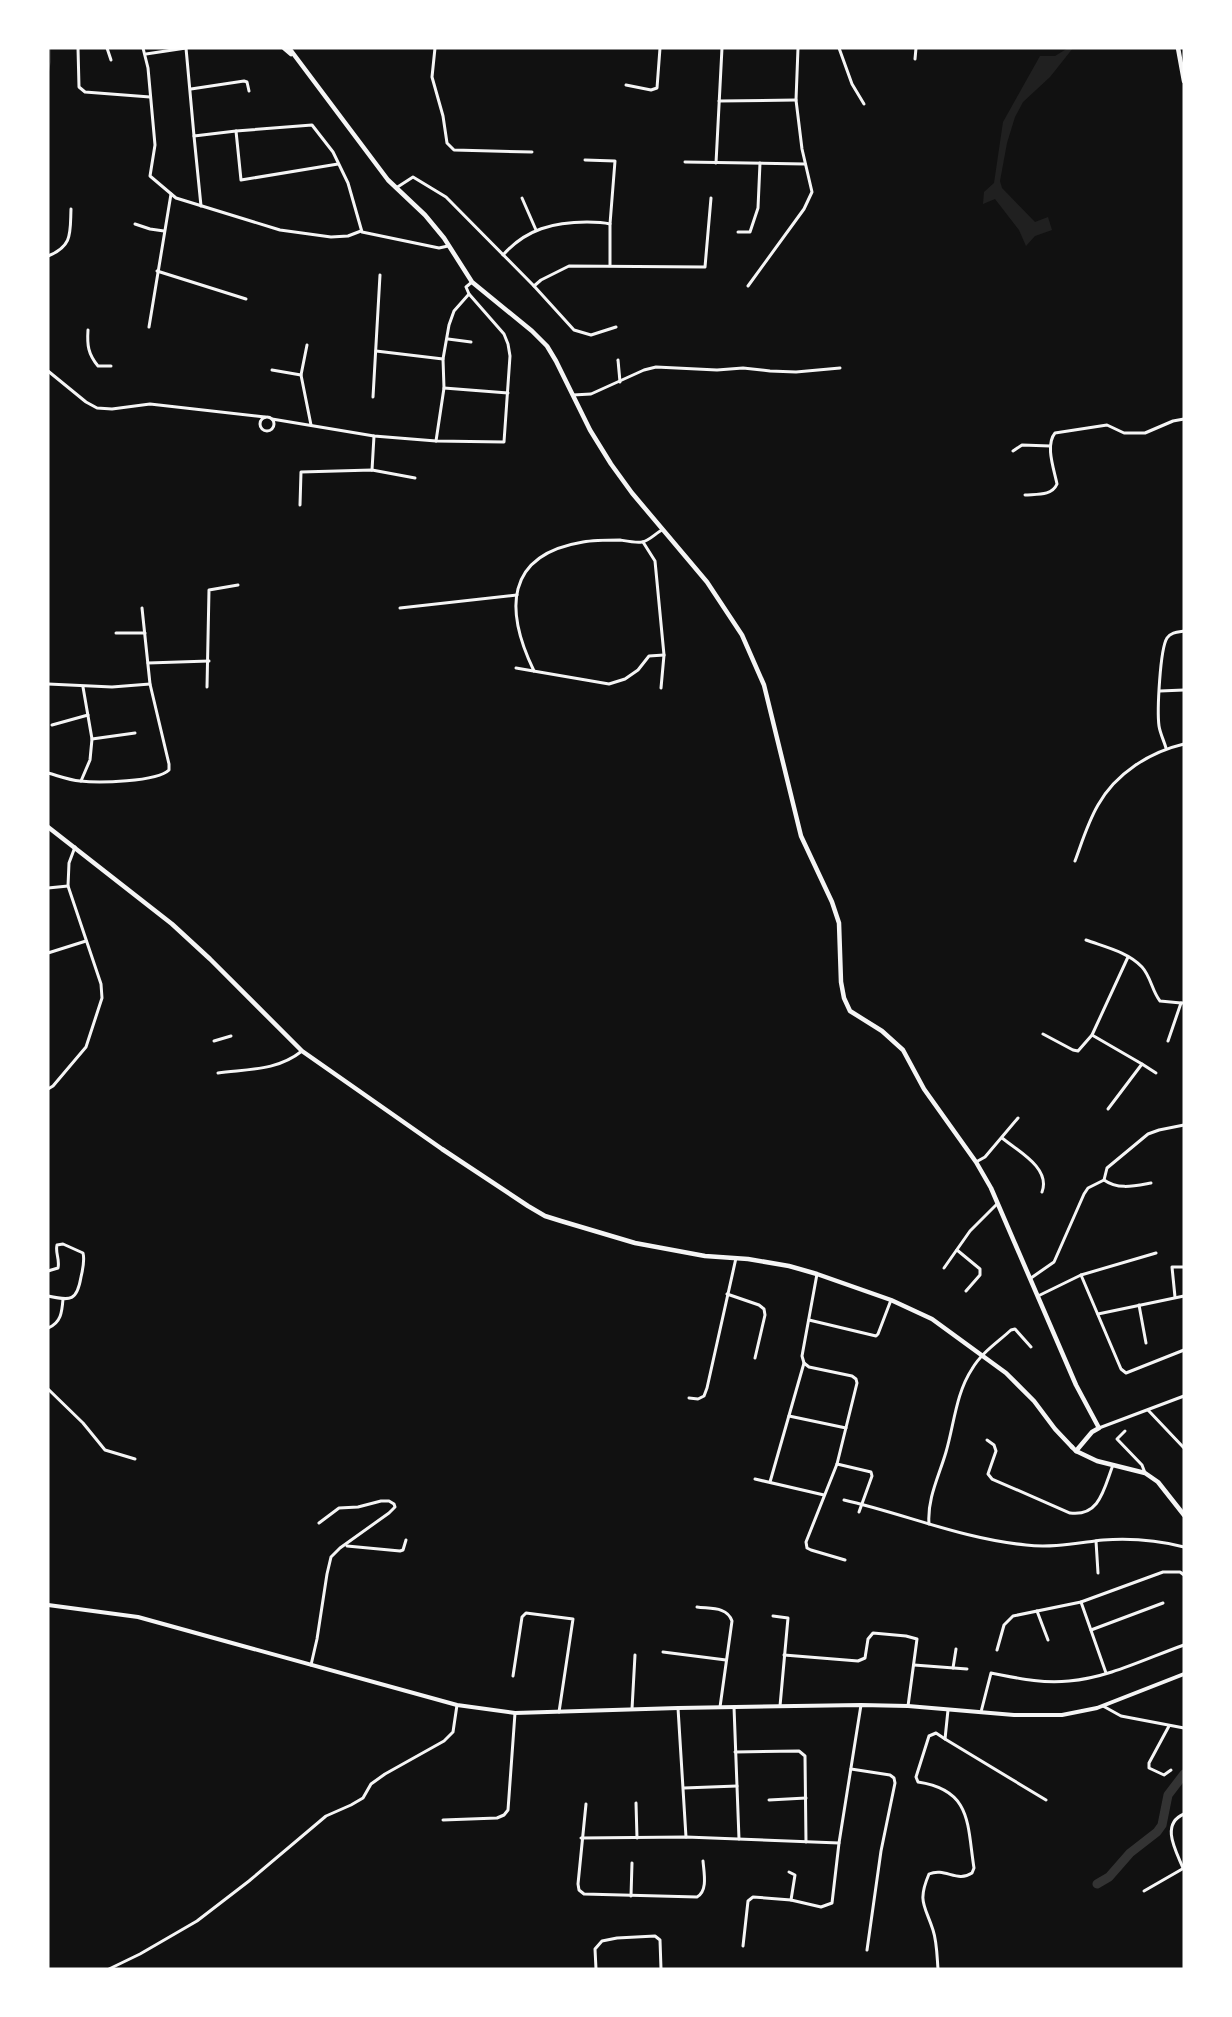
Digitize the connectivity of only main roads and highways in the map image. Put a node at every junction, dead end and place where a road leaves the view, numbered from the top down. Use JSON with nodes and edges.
{"nodes":[{"id":1,"x":284,"y":48,"type":"edge"},
{"id":2,"x":289,"y":48,"type":"edge"},
{"id":3,"x":1178,"y":48,"type":"edge"},
{"id":4,"x":298,"y":60,"type":"junction"},
{"id":5,"x":1184,"y":81,"type":"edge"},
{"id":6,"x":48,"y":827,"type":"edge"},
{"id":7,"x":1074,"y":1449,"type":"junction"},
{"id":8,"x":1184,"y":1515,"type":"edge"}],
"edges":[{"from":1,"to":4,"type":"main road"},
{"from":2,"to":4,"type":"main road"},
{"from":3,"to":5,"type":"main road"},
{"from":4,"to":7,"type":"main road"},
{"from":6,"to":7,"type":"main road"},
{"from":7,"to":8,"type":"main road"}]}
